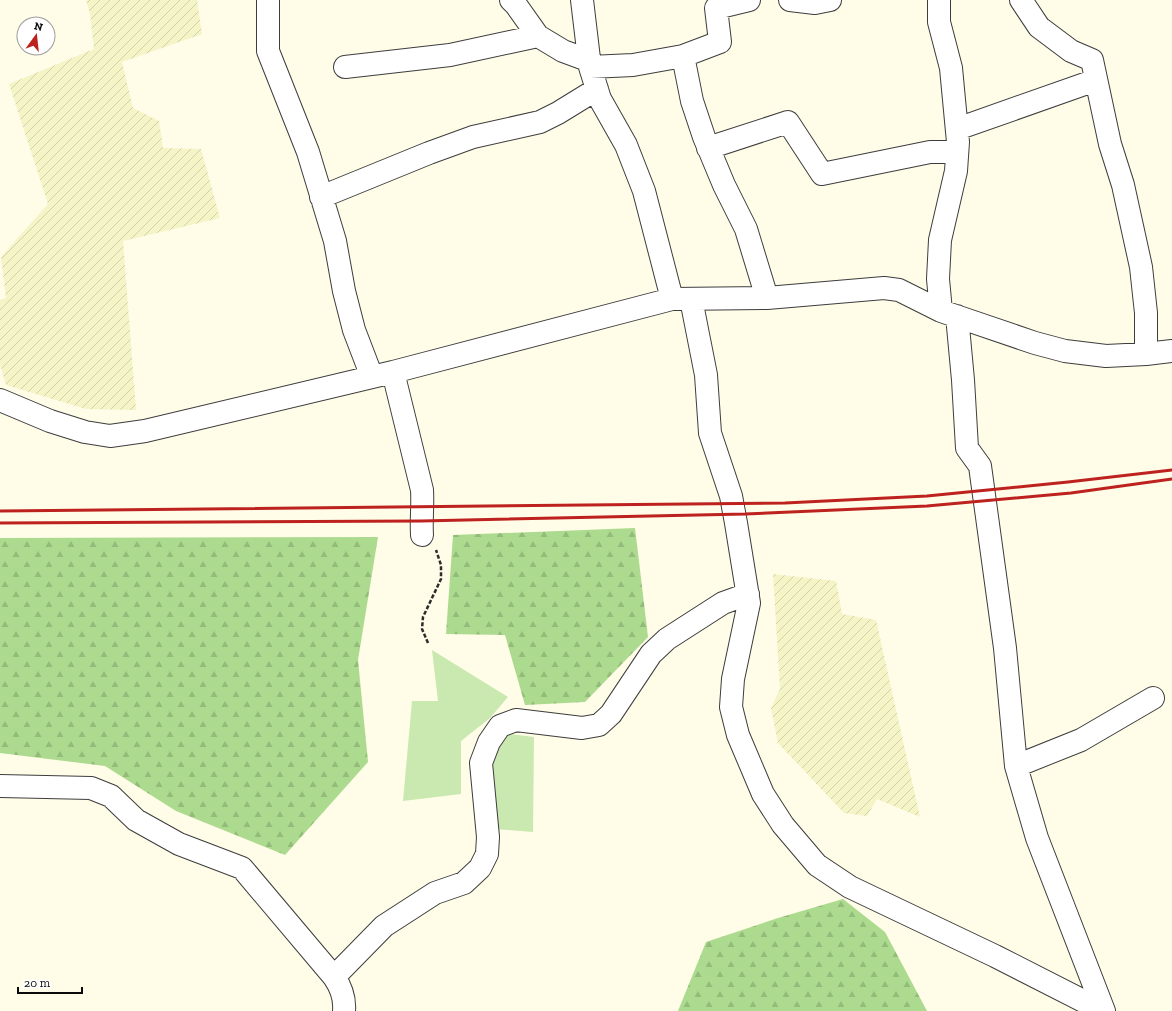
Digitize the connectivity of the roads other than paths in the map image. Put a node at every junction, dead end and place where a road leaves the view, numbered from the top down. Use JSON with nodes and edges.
{"nodes":[{"id":1,"x":268,"y":0,"type":"edge"},
{"id":2,"x":511,"y":0,"type":"edge"},
{"id":3,"x":582,"y":0,"type":"edge"},
{"id":4,"x":749,"y":0,"type":"edge"},
{"id":5,"x":790,"y":0,"type":"edge"},
{"id":6,"x":830,"y":0,"type":"edge"},
{"id":7,"x":939,"y":0,"type":"edge"},
{"id":8,"x":1021,"y":0,"type":"edge"},
{"id":9,"x":538,"y":36,"type":"junction"},
{"id":10,"x":683,"y":56,"type":"junction"},
{"id":11,"x":590,"y":64,"type":"junction"},
{"id":12,"x":345,"y":67,"type":"dead end"},
{"id":13,"x":1096,"y":80,"type":"junction"},
{"id":14,"x":597,"y":89,"type":"junction"},
{"id":15,"x":957,"y":129,"type":"junction"},
{"id":16,"x":708,"y":148,"type":"junction"},
{"id":17,"x":957,"y":152,"type":"junction"},
{"id":18,"x":321,"y":197,"type":"junction"},
{"id":19,"x":767,"y":298,"type":"junction"},
{"id":20,"x":682,"y":299,"type":"junction"},
{"id":21,"x":949,"y":313,"type":"junction"},
{"id":22,"x":1172,"y":350,"type":"edge"},
{"id":23,"x":1146,"y":354,"type":"junction"},
{"id":24,"x":382,"y":374,"type":"junction"},
{"id":25,"x":0,"y":400,"type":"edge"},
{"id":26,"x":422,"y":535,"type":"road end"},
{"id":27,"x":748,"y":594,"type":"junction"},
{"id":28,"x":1153,"y":698,"type":"dead end"},
{"id":29,"x":1016,"y":766,"type":"junction"},
{"id":30,"x":0,"y":786,"type":"edge"},
{"id":31,"x":334,"y":977,"type":"junction"},
{"id":32,"x":344,"y":1011,"type":"edge"},
{"id":33,"x":1103,"y":1011,"type":"edge"}],
"edges":[{"from":1,"to":18,"type":"street"},
{"from":2,"to":9,"type":"street"},
{"from":3,"to":11,"type":"street"},
{"from":4,"to":10,"type":"street"},
{"from":5,"to":6,"type":"street"},
{"from":7,"to":15,"type":"street"},
{"from":8,"to":13,"type":"street"},
{"from":9,"to":11,"type":"street"},
{"from":9,"to":12,"type":"street"},
{"from":10,"to":11,"type":"street"},
{"from":10,"to":16,"type":"street"},
{"from":11,"to":14,"type":"street"},
{"from":13,"to":15,"type":"street"},
{"from":13,"to":23,"type":"street"},
{"from":14,"to":18,"type":"street"},
{"from":14,"to":20,"type":"street"},
{"from":15,"to":17,"type":"street"},
{"from":16,"to":17,"type":"street"},
{"from":16,"to":19,"type":"street"},
{"from":17,"to":21,"type":"street"},
{"from":18,"to":24,"type":"street"},
{"from":19,"to":20,"type":"street"},
{"from":19,"to":21,"type":"street"},
{"from":20,"to":24,"type":"street"},
{"from":20,"to":27,"type":"street"},
{"from":21,"to":23,"type":"street"},
{"from":21,"to":29,"type":"street"},
{"from":22,"to":23,"type":"street"},
{"from":24,"to":25,"type":"street"},
{"from":24,"to":26,"type":"street"},
{"from":27,"to":31,"type":"street"},
{"from":27,"to":33,"type":"street"},
{"from":28,"to":29,"type":"street"},
{"from":29,"to":33,"type":"street"},
{"from":30,"to":31,"type":"street"},
{"from":31,"to":32,"type":"street"}]}
